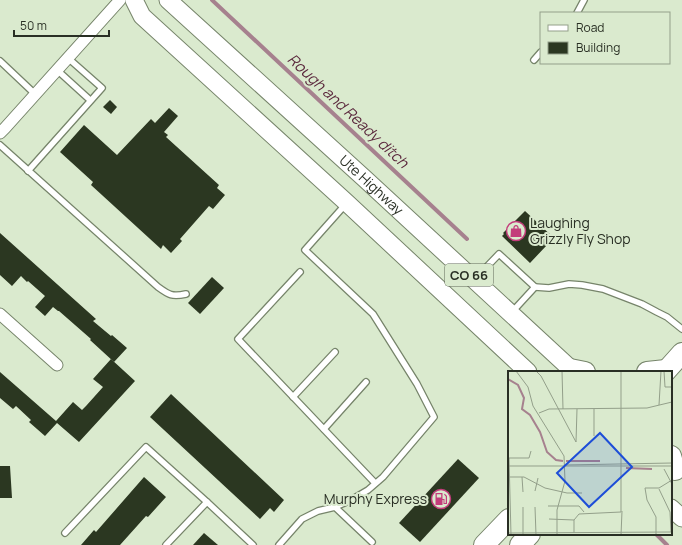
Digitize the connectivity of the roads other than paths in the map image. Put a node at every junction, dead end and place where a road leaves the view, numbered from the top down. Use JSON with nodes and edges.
{"nodes":[{"id":1,"x":120,"y":0,"type":"edge"},
{"id":2,"x":134,"y":0,"type":"edge"},
{"id":3,"x":168,"y":0,"type":"edge"},
{"id":4,"x":584,"y":0,"type":"edge"},
{"id":5,"x":578,"y":12,"type":"edge"},
{"id":6,"x":540,"y":53,"type":"edge"},
{"id":7,"x":68,"y":58,"type":"junction"},
{"id":8,"x":534,"y":60,"type":"dead end"},
{"id":9,"x":0,"y":61,"type":"edge"},
{"id":10,"x":57,"y":70,"type":"junction"},
{"id":11,"x":35,"y":94,"type":"junction"},
{"id":12,"x":90,"y":100,"type":"junction"},
{"id":13,"x":0,"y":133,"type":"edge"},
{"id":14,"x":0,"y":145,"type":"edge"},
{"id":15,"x":28,"y":171,"type":"junction"},
{"id":16,"x":347,"y":203,"type":"junction"},
{"id":17,"x":300,"y":272,"type":"dead end"},
{"id":18,"x":475,"y":280,"type":"junction"},
{"id":19,"x":535,"y":288,"type":"junction"},
{"id":20,"x":186,"y":294,"type":"dead end"},
{"id":21,"x":0,"y":314,"type":"edge"},
{"id":22,"x":510,"y":314,"type":"junction"},
{"id":23,"x":682,"y":329,"type":"edge"},
{"id":24,"x":335,"y":352,"type":"dead end"},
{"id":25,"x":682,"y":353,"type":"edge"},
{"id":26,"x":57,"y":365,"type":"dead end"},
{"id":27,"x":527,"y":371,"type":"edge"},
{"id":28,"x":576,"y":371,"type":"edge"},
{"id":29,"x":662,"y":371,"type":"edge"},
{"id":30,"x":366,"y":382,"type":"dead end"},
{"id":31,"x":293,"y":397,"type":"junction"},
{"id":32,"x":324,"y":429,"type":"junction"},
{"id":33,"x":375,"y":483,"type":"junction"},
{"id":34,"x":206,"y":502,"type":"junction"},
{"id":35,"x":335,"y":507,"type":"junction"},
{"id":36,"x":672,"y":509,"type":"edge"},
{"id":37,"x":682,"y":518,"type":"edge"},
{"id":38,"x":508,"y":520,"type":"edge"},
{"id":39,"x":65,"y":533,"type":"dead end"},
{"id":40,"x":529,"y":535,"type":"edge"},
{"id":41,"x":372,"y":542,"type":"dead end"},
{"id":42,"x":166,"y":545,"type":"edge"},
{"id":43,"x":253,"y":545,"type":"edge"},
{"id":44,"x":279,"y":545,"type":"edge"},
{"id":45,"x":484,"y":545,"type":"edge"},
{"id":46,"x":520,"y":545,"type":"edge"}],
"edges":[{"from":1,"to":7,"type":"street"},
{"from":2,"to":16,"type":"main road","number":"CO 66"},
{"from":3,"to":18,"type":"main road","name":"Ute Highway","number":"CO 66"},
{"from":4,"to":5,"type":"lane"},
{"from":6,"to":8,"type":"lane"},
{"from":7,"to":10,"type":"street"},
{"from":7,"to":12,"type":"lane"},
{"from":9,"to":11,"type":"lane"},
{"from":10,"to":11,"type":"street"},
{"from":10,"to":12,"type":"lane"},
{"from":11,"to":13,"type":"street"},
{"from":12,"to":15,"type":"lane"},
{"from":14,"to":15,"type":"lane"},
{"from":15,"to":20,"type":"lane"},
{"from":16,"to":27,"type":"main road","number":"CO 66"},
{"from":16,"to":33,"type":"lane"},
{"from":17,"to":31,"type":"lane"},
{"from":18,"to":19,"type":"lane"},
{"from":18,"to":22,"type":"main road","name":"Ute Highway","number":"CO 66"},
{"from":19,"to":22,"type":"lane"},
{"from":19,"to":23,"type":"lane"},
{"from":21,"to":26,"type":"street"},
{"from":22,"to":28,"type":"main road","name":"Ute Highway","number":"CO 66"},
{"from":24,"to":31,"type":"lane"},
{"from":25,"to":29,"type":"highway"},
{"from":30,"to":32,"type":"lane"},
{"from":31,"to":32,"type":"lane"},
{"from":32,"to":33,"type":"lane"},
{"from":33,"to":35,"type":"lane"},
{"from":34,"to":39,"type":"lane"},
{"from":34,"to":42,"type":"lane"},
{"from":34,"to":43,"type":"lane"},
{"from":35,"to":41,"type":"lane"},
{"from":35,"to":44,"type":"lane"},
{"from":36,"to":37,"type":"main road"},
{"from":38,"to":45,"type":"highway"},
{"from":40,"to":46,"type":"highway"}]}
